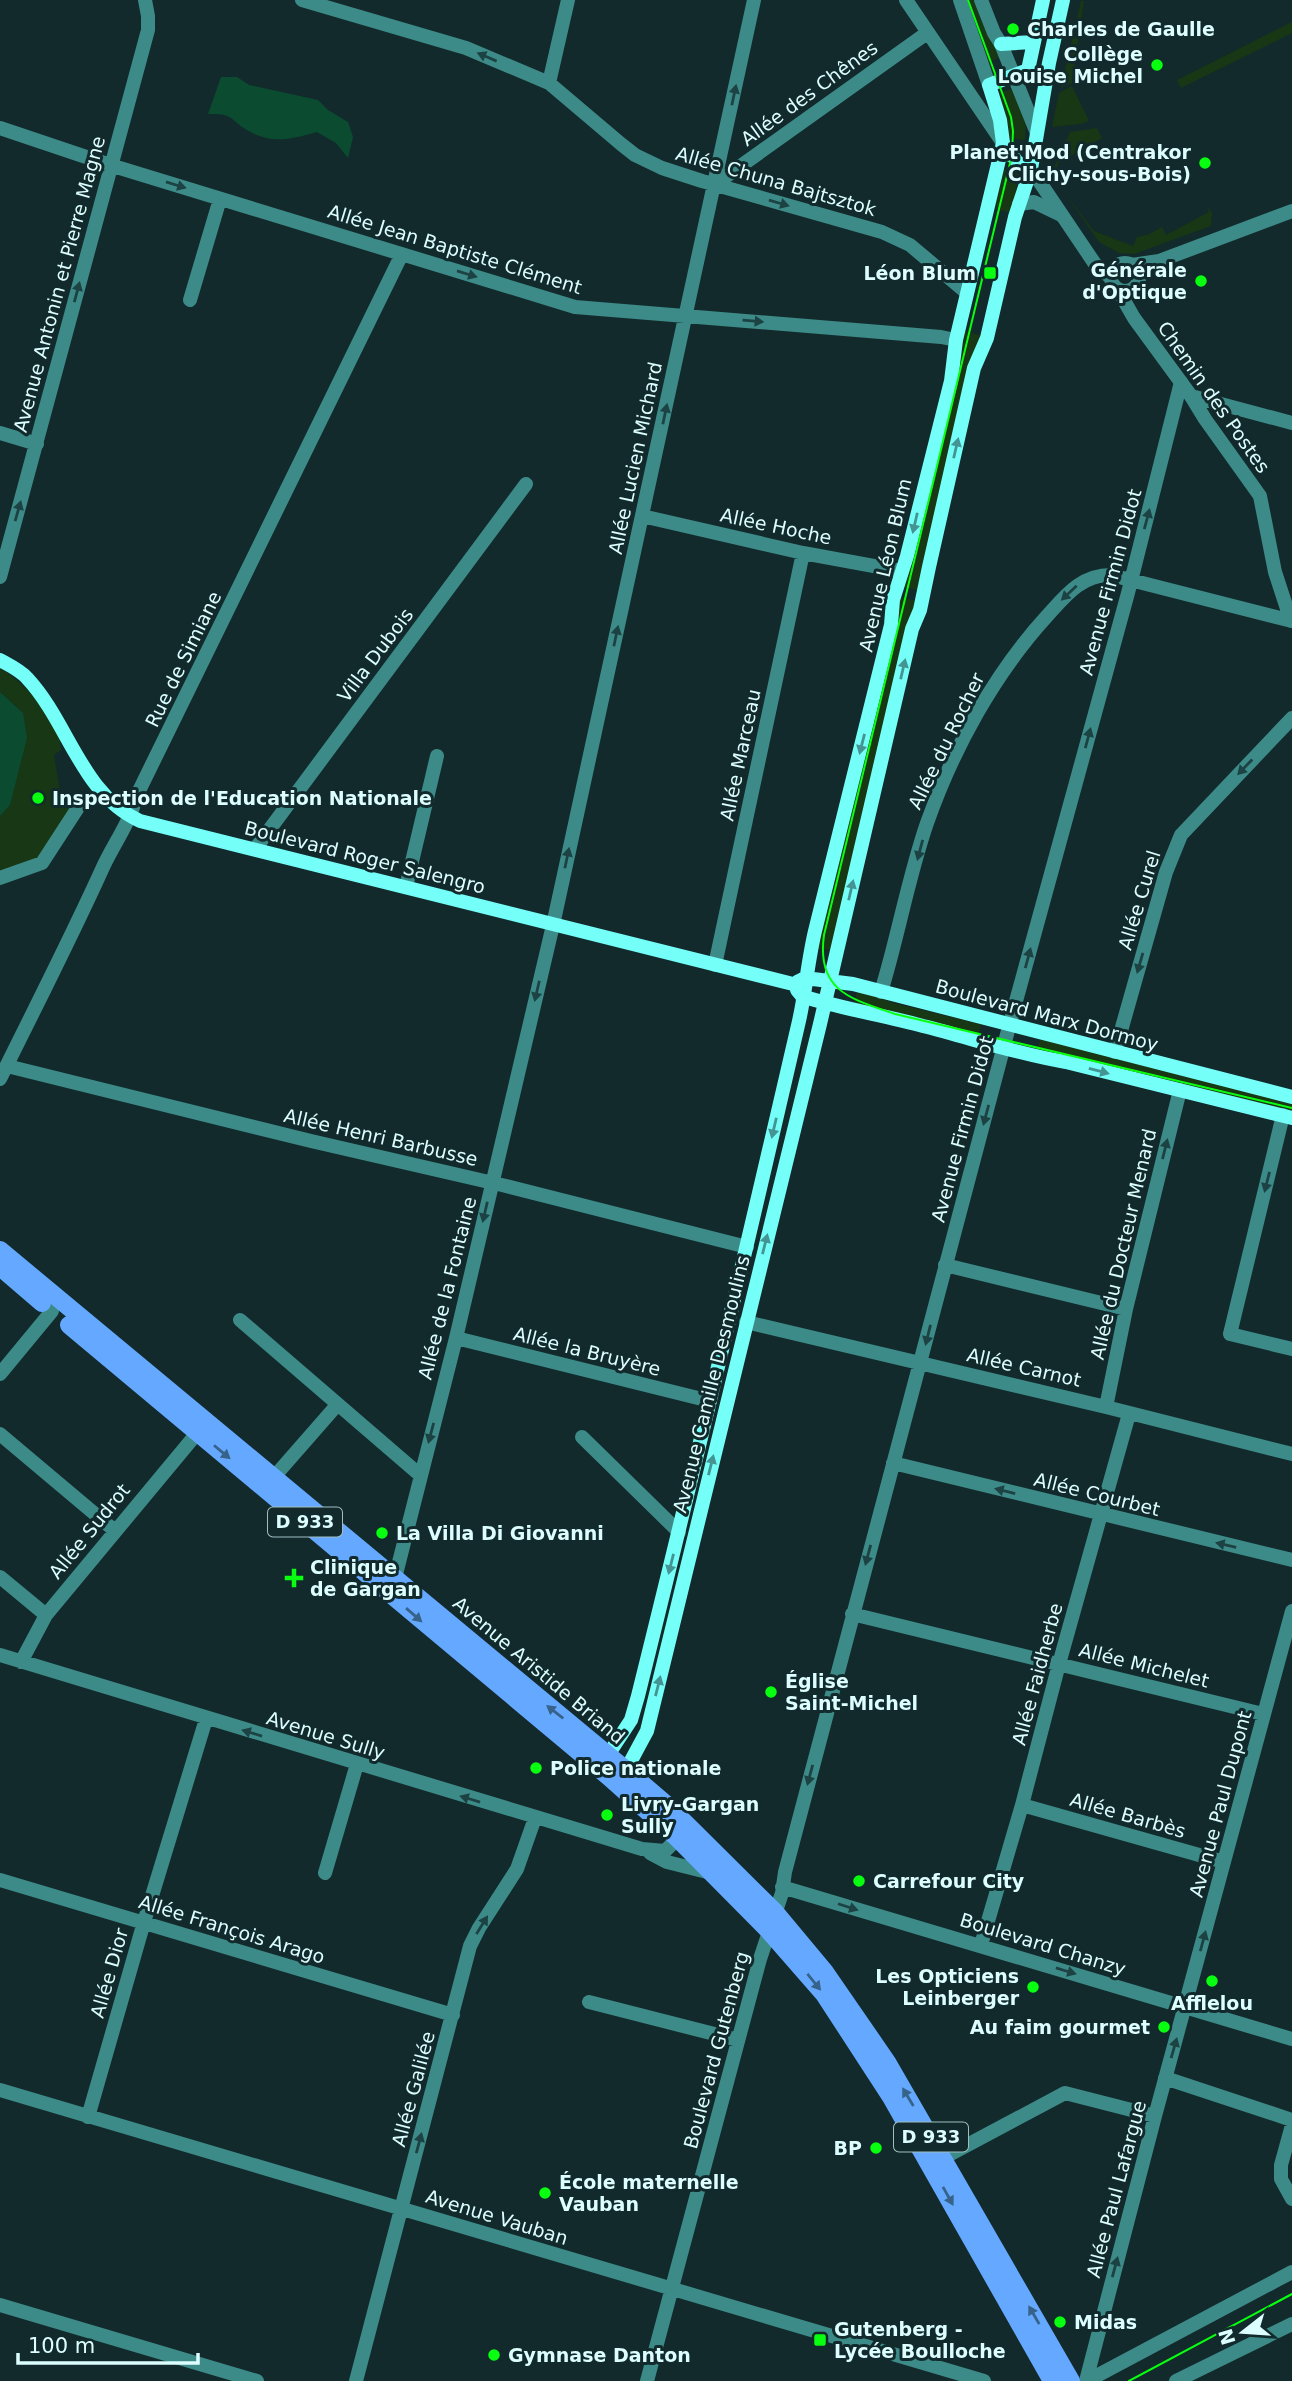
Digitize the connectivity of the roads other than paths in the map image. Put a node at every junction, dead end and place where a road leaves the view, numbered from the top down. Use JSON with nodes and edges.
{"nodes":[{"id":1,"x":145,"y":0,"type":"edge"},
{"id":2,"x":302,"y":0,"type":"edge"},
{"id":3,"x":568,"y":0,"type":"edge"},
{"id":4,"x":754,"y":0,"type":"edge"},
{"id":5,"x":906,"y":0,"type":"edge"},
{"id":6,"x":960,"y":0,"type":"edge"},
{"id":7,"x":981,"y":0,"type":"edge"},
{"id":8,"x":1044,"y":0,"type":"edge"},
{"id":9,"x":1063,"y":0,"type":"edge"},
{"id":10,"x":927,"y":33,"type":"junction"},
{"id":11,"x":1033,"y":42,"type":"junction"},
{"id":12,"x":1002,"y":44,"type":"junction"},
{"id":13,"x":1013,"y":76,"type":"junction"},
{"id":14,"x":550,"y":83,"type":"junction"},
{"id":15,"x":989,"y":85,"type":"junction"},
{"id":16,"x":967,"y":92,"type":"junction"},
{"id":17,"x":0,"y":128,"type":"edge"},
{"id":18,"x":1036,"y":131,"type":"junction"},
{"id":19,"x":1002,"y":148,"type":"junction"},
{"id":20,"x":110,"y":165,"type":"junction"},
{"id":21,"x":1031,"y":169,"type":"junction"},
{"id":22,"x":713,"y":185,"type":"junction"},
{"id":23,"x":220,"y":199,"type":"junction"},
{"id":24,"x":1019,"y":204,"type":"junction"},
{"id":25,"x":1292,"y":211,"type":"edge"},
{"id":26,"x":1061,"y":215,"type":"junction"},
{"id":27,"x":402,"y":254,"type":"junction"},
{"id":28,"x":1125,"y":277,"type":"junction"},
{"id":29,"x":967,"y":293,"type":"junction"},
{"id":30,"x":190,"y":300,"type":"dead end"},
{"id":31,"x":685,"y":315,"type":"junction"},
{"id":32,"x":956,"y":340,"type":"junction"},
{"id":33,"x":1181,"y":382,"type":"junction"},
{"id":34,"x":1191,"y":396,"type":"junction"},
{"id":35,"x":1292,"y":423,"type":"edge"},
{"id":36,"x":0,"y":433,"type":"edge"},
{"id":37,"x":37,"y":444,"type":"junction"},
{"id":38,"x":526,"y":484,"type":"dead end"},
{"id":39,"x":642,"y":516,"type":"junction"},
{"id":40,"x":803,"y":553,"type":"junction"},
{"id":41,"x":901,"y":571,"type":"junction"},
{"id":42,"x":0,"y":577,"type":"edge"},
{"id":43,"x":1131,"y":580,"type":"junction"},
{"id":44,"x":1292,"y":621,"type":"edge"},
{"id":45,"x":0,"y":660,"type":"edge"},
{"id":46,"x":1292,"y":718,"type":"edge"},
{"id":47,"x":437,"y":755,"type":"dead end"},
{"id":48,"x":80,"y":803,"type":"dead end"},
{"id":49,"x":131,"y":817,"type":"junction"},
{"id":50,"x":255,"y":849,"type":"junction"},
{"id":51,"x":0,"y":878,"type":"edge"},
{"id":52,"x":406,"y":887,"type":"junction"},
{"id":53,"x":553,"y":925,"type":"junction"},
{"id":54,"x":715,"y":965,"type":"junction"},
{"id":55,"x":830,"y":980,"type":"junction"},
{"id":56,"x":800,"y":986,"type":"junction"},
{"id":57,"x":881,"y":992,"type":"junction"},
{"id":58,"x":824,"y":1003,"type":"junction"},
{"id":59,"x":1010,"y":1024,"type":"junction"},
{"id":60,"x":1004,"y":1049,"type":"junction"},
{"id":61,"x":1115,"y":1052,"type":"junction"},
{"id":62,"x":3,"y":1073,"type":"edge"},
{"id":63,"x":1180,"y":1090,"type":"junction"},
{"id":64,"x":1292,"y":1097,"type":"edge"},
{"id":65,"x":1288,"y":1116,"type":"edge"},
{"id":66,"x":492,"y":1183,"type":"junction"},
{"id":67,"x":747,"y":1247,"type":"junction"},
{"id":68,"x":0,"y":1250,"type":"edge"},
{"id":69,"x":945,"y":1265,"type":"junction"},
{"id":70,"x":0,"y":1267,"type":"edge"},
{"id":71,"x":1126,"y":1309,"type":"junction"},
{"id":72,"x":52,"y":1311,"type":"junction"},
{"id":73,"x":240,"y":1320,"type":"dead end"},
{"id":74,"x":746,"y":1322,"type":"junction"},
{"id":75,"x":456,"y":1338,"type":"junction"},
{"id":76,"x":1292,"y":1349,"type":"edge"},
{"id":77,"x":921,"y":1363,"type":"junction"},
{"id":78,"x":0,"y":1374,"type":"edge"},
{"id":79,"x":710,"y":1401,"type":"junction"},
{"id":80,"x":337,"y":1405,"type":"junction"},
{"id":81,"x":1106,"y":1407,"type":"junction"},
{"id":82,"x":1129,"y":1413,"type":"junction"},
{"id":83,"x":198,"y":1432,"type":"junction"},
{"id":84,"x":0,"y":1434,"type":"edge"},
{"id":85,"x":582,"y":1437,"type":"dead end"},
{"id":86,"x":1292,"y":1454,"type":"edge"},
{"id":87,"x":893,"y":1463,"type":"junction"},
{"id":88,"x":420,"y":1475,"type":"junction"},
{"id":89,"x":274,"y":1477,"type":"junction"},
{"id":90,"x":1102,"y":1515,"type":"junction"},
{"id":91,"x":114,"y":1530,"type":"junction"},
{"id":92,"x":679,"y":1532,"type":"junction"},
{"id":93,"x":1292,"y":1560,"type":"edge"},
{"id":94,"x":0,"y":1577,"type":"edge"},
{"id":95,"x":395,"y":1578,"type":"junction"},
{"id":96,"x":1292,"y":1611,"type":"edge"},
{"id":97,"x":852,"y":1614,"type":"junction"},
{"id":98,"x":46,"y":1615,"type":"junction"},
{"id":99,"x":1287,"y":1651,"type":"edge"},
{"id":100,"x":0,"y":1656,"type":"edge"},
{"id":101,"x":21,"y":1662,"type":"junction"},
{"id":102,"x":1059,"y":1664,"type":"junction"},
{"id":103,"x":1263,"y":1714,"type":"junction"},
{"id":104,"x":206,"y":1719,"type":"junction"},
{"id":105,"x":608,"y":1755,"type":"junction"},
{"id":106,"x":357,"y":1765,"type":"junction"},
{"id":107,"x":617,"y":1773,"type":"junction"},
{"id":108,"x":1022,"y":1805,"type":"junction"},
{"id":109,"x":536,"y":1818,"type":"junction"},
{"id":110,"x":675,"y":1836,"type":"junction"},
{"id":111,"x":642,"y":1849,"type":"junction"},
{"id":112,"x":1224,"y":1863,"type":"junction"},
{"id":113,"x":325,"y":1872,"type":"dead end"},
{"id":114,"x":711,"y":1873,"type":"junction"},
{"id":115,"x":0,"y":1880,"type":"edge"},
{"id":116,"x":782,"y":1887,"type":"junction"},
{"id":117,"x":775,"y":1912,"type":"junction"},
{"id":118,"x":144,"y":1923,"type":"junction"},
{"id":119,"x":769,"y":1931,"type":"junction"},
{"id":120,"x":981,"y":1945,"type":"junction"},
{"id":121,"x":589,"y":2002,"type":"dead end"},
{"id":122,"x":1185,"y":2007,"type":"junction"},
{"id":123,"x":453,"y":2015,"type":"junction"},
{"id":124,"x":1292,"y":2039,"type":"edge"},
{"id":125,"x":738,"y":2040,"type":"junction"},
{"id":126,"x":1165,"y":2078,"type":"junction"},
{"id":127,"x":0,"y":2090,"type":"edge"},
{"id":128,"x":1155,"y":2116,"type":"junction"},
{"id":129,"x":88,"y":2117,"type":"junction"},
{"id":130,"x":1292,"y":2122,"type":"edge"},
{"id":131,"x":943,"y":2158,"type":"junction"},
{"id":132,"x":1286,"y":2164,"type":"edge"},
{"id":133,"x":1292,"y":2199,"type":"edge"},
{"id":134,"x":401,"y":2209,"type":"junction"},
{"id":135,"x":1292,"y":2272,"type":"edge"},
{"id":136,"x":671,"y":2290,"type":"junction"},
{"id":137,"x":0,"y":2305,"type":"edge"},
{"id":138,"x":1292,"y":2324,"type":"edge"},
{"id":139,"x":1059,"y":2379,"type":"edge"},
{"id":140,"x":257,"y":2381,"type":"edge"},
{"id":141,"x":356,"y":2381,"type":"edge"},
{"id":142,"x":647,"y":2381,"type":"edge"},
{"id":143,"x":984,"y":2381,"type":"edge"},
{"id":144,"x":1086,"y":2381,"type":"edge"},
{"id":145,"x":1176,"y":2381,"type":"edge"}],
"edges":[{"from":1,"to":20,"type":"street","name":"Avenue Antonin et Pierre Magne"},
{"from":14,"to":2,"type":"street","name":"Allée Chuna Bajtsztok","one_way":true},
{"from":3,"to":14,"type":"street"},
{"from":22,"to":4,"type":"street","name":"Allée Lucien Michard","one_way":true},
{"from":5,"to":10,"type":"street"},
{"from":6,"to":15,"type":"street"},
{"from":7,"to":12,"type":"street"},
{"from":8,"to":11,"type":"main road"},
{"from":9,"to":18,"type":"main road"},
{"from":10,"to":16,"type":"street"},
{"from":10,"to":22,"type":"street","name":"Allée des Chênes"},
{"from":11,"to":12,"type":"main road"},
{"from":11,"to":13,"type":"main road"},
{"from":12,"to":13,"type":"street"},
{"from":13,"to":15,"type":"main road"},
{"from":13,"to":18,"type":"street"},
{"from":14,"to":22,"type":"street","name":"Allée Chuna Bajtsztok"},
{"from":15,"to":16,"type":"street"},
{"from":15,"to":19,"type":"main road"},
{"from":16,"to":19,"type":"street"},
{"from":17,"to":20,"type":"street","name":"Allée Jean Baptiste Clément"},
{"from":18,"to":21,"type":"main road"},
{"from":19,"to":21,"type":"main road"},
{"from":19,"to":29,"type":"main road","name":"Avenue Léon Blum"},
{"from":20,"to":23,"type":"street","name":"Allée Jean Baptiste Clément","one_way":true},
{"from":37,"to":20,"type":"street","name":"Avenue Antonin et Pierre Magne","one_way":true},
{"from":21,"to":24,"type":"main road"},
{"from":21,"to":26,"type":"street"},
{"from":22,"to":29,"type":"street","name":"Allée Chuna Bajtsztok","one_way":true},
{"from":22,"to":31,"type":"street","name":"Allée Lucien Michard"},
{"from":23,"to":27,"type":"street","name":"Allée Jean Baptiste Clément"},
{"from":23,"to":30,"type":"street"},
{"from":24,"to":26,"type":"street"},
{"from":55,"to":24,"type":"main road","one_way":true},
{"from":25,"to":28,"type":"street"},
{"from":26,"to":28,"type":"street"},
{"from":27,"to":31,"type":"street","name":"Allée Jean Baptiste Clément","one_way":true},
{"from":27,"to":49,"type":"street","name":"Rue de Simiane"},
{"from":28,"to":33,"type":"street","name":"Chemin des Postes"},
{"from":29,"to":32,"type":"main road","name":"Avenue Léon Blum"},
{"from":31,"to":32,"type":"street","name":"Allée Jean Baptiste Clément","one_way":true},
{"from":39,"to":31,"type":"street","name":"Allée Lucien Michard","one_way":true},
{"from":32,"to":41,"type":"main road","name":"Avenue Léon Blum","one_way":true},
{"from":33,"to":34,"type":"street","name":"Chemin des Postes"},
{"from":43,"to":33,"type":"street","name":"Avenue Firmin Didot","one_way":true},
{"from":34,"to":35,"type":"street"},
{"from":34,"to":44,"type":"street","name":"Chemin des Postes"},
{"from":36,"to":37,"type":"street"},
{"from":42,"to":37,"type":"street","name":"Avenue Antonin et Pierre Magne","one_way":true},
{"from":38,"to":50,"type":"street","name":"Villa Dubois"},
{"from":39,"to":40,"type":"street","name":"Allée Hoche"},
{"from":53,"to":39,"type":"street","name":"Allée Lucien Michard","one_way":true},
{"from":40,"to":41,"type":"street","name":"Allée Hoche"},
{"from":40,"to":54,"type":"street","name":"Allée Marceau"},
{"from":41,"to":56,"type":"main road","name":"Avenue Léon Blum","one_way":true},
{"from":43,"to":44,"type":"street","name":"Allée du Rocher"},
{"from":43,"to":57,"type":"street","name":"Allée du Rocher","one_way":true},
{"from":59,"to":43,"type":"street","name":"Avenue Firmin Didot","one_way":true},
{"from":45,"to":49,"type":"main road","name":"Boulevard Roger Salengro"},
{"from":46,"to":61,"type":"street","name":"Allée Curel","one_way":true},
{"from":47,"to":52,"type":"street"},
{"from":48,"to":51,"type":"street"},
{"from":49,"to":50,"type":"main road","name":"Boulevard Roger Salengro"},
{"from":49,"to":62,"type":"street","name":"Rue de Simiane"},
{"from":50,"to":52,"type":"main road","name":"Boulevard Roger Salengro"},
{"from":52,"to":53,"type":"main road","name":"Boulevard Roger Salengro"},
{"from":53,"to":54,"type":"main road","name":"Boulevard Roger Salengro"},
{"from":53,"to":66,"type":"street","name":"Allée de la Fontaine","one_way":true},
{"from":54,"to":56,"type":"main road","name":"Boulevard Roger Salengro"},
{"from":55,"to":56,"type":"main road","name":"Boulevard Marx Dormoy"},
{"from":55,"to":57,"type":"main road","name":"Boulevard Marx Dormoy"},
{"from":55,"to":58,"type":"main road"},
{"from":56,"to":58,"type":"main road","name":"Boulevard Marx Dormoy"},
{"from":56,"to":67,"type":"main road","name":"Avenue Camille Desmoulins","one_way":true},
{"from":57,"to":59,"type":"main road","name":"Boulevard Marx Dormoy"},
{"from":58,"to":60,"type":"main road","name":"Boulevard Marx Dormoy"},
{"from":74,"to":58,"type":"main road","name":"Avenue Camille Desmoulins","one_way":true},
{"from":59,"to":60,"type":"street","name":"Avenue Firmin Didot"},
{"from":59,"to":61,"type":"main road","name":"Boulevard Marx Dormoy"},
{"from":60,"to":63,"type":"main road","name":"Boulevard Marx Dormoy","one_way":true},
{"from":60,"to":69,"type":"street","name":"Avenue Firmin Didot","one_way":true},
{"from":61,"to":64,"type":"main road","name":"Boulevard Marx Dormoy"},
{"from":62,"to":66,"type":"street","name":"Allée Henri Barbusse"},
{"from":63,"to":65,"type":"main road","name":"Boulevard Marx Dormoy"},
{"from":71,"to":63,"type":"street","name":"Allée du Docteur Menard","one_way":true},
{"from":65,"to":76,"type":"street","one_way":true},
{"from":66,"to":67,"type":"street","name":"Allée Henri Barbusse"},
{"from":66,"to":75,"type":"street","name":"Allée de la Fontaine","one_way":true},
{"from":67,"to":79,"type":"main road","name":"Avenue Camille Desmoulins"},
{"from":68,"to":89,"type":"main road","name":"Avenue Aristide Briand","number":"D 933"},
{"from":69,"to":71,"type":"street"},
{"from":69,"to":77,"type":"street","name":"Avenue Firmin Didot","one_way":true},
{"from":70,"to":72,"type":"main road","name":"Avenue Aristide Briand","number":"D 933"},
{"from":71,"to":81,"type":"street","name":"Allée du Docteur Menard"},
{"from":72,"to":78,"type":"street"},
{"from":72,"to":83,"type":"main road","name":"Avenue Aristide Briand","number":"D 933"},
{"from":73,"to":80,"type":"street"},
{"from":74,"to":77,"type":"street","name":"Allée Carnot"},
{"from":107,"to":74,"type":"main road","name":"Avenue Camille Desmoulins","one_way":true},
{"from":75,"to":79,"type":"street","name":"Allée la Bruyère"},
{"from":75,"to":88,"type":"street","name":"Allée de la Fontaine","one_way":true},
{"from":77,"to":81,"type":"street","name":"Allée Carnot"},
{"from":77,"to":87,"type":"street","name":"Avenue Firmin Didot"},
{"from":79,"to":92,"type":"main road","name":"Avenue Camille Desmoulins"},
{"from":80,"to":88,"type":"street"},
{"from":80,"to":89,"type":"street"},
{"from":81,"to":82,"type":"street","name":"Allée Carnot"},
{"from":82,"to":86,"type":"street","name":"Allée Carnot"},
{"from":82,"to":90,"type":"street","name":"Allée Faidherbe"},
{"from":83,"to":91,"type":"street","name":"Allée Sudrot"},
{"from":83,"to":107,"type":"main road","name":"Avenue Aristide Briand","number":"D 933","one_way":true},
{"from":84,"to":91,"type":"street"},
{"from":85,"to":92,"type":"street"},
{"from":90,"to":87,"type":"street","name":"Allée Courbet","one_way":true},
{"from":87,"to":97,"type":"street","name":"Avenue Firmin Didot","one_way":true},
{"from":88,"to":95,"type":"street","name":"Allée de la Fontaine"},
{"from":89,"to":95,"type":"main road","name":"Avenue Aristide Briand","number":"D 933"},
{"from":93,"to":90,"type":"street","name":"Allée Courbet","one_way":true},
{"from":90,"to":102,"type":"street","name":"Allée Faidherbe"},
{"from":91,"to":98,"type":"street","name":"Allée Sudrot"},
{"from":92,"to":105,"type":"main road","name":"Avenue Camille Desmoulins","one_way":true},
{"from":94,"to":98,"type":"street"},
{"from":105,"to":95,"type":"main road","name":"Avenue Aristide Briand","number":"D 933","one_way":true},
{"from":96,"to":99,"type":"street","name":"Avenue Paul Dupont"},
{"from":97,"to":102,"type":"street","name":"Allée Michelet"},
{"from":97,"to":116,"type":"street","name":"Avenue Firmin Didot","one_way":true},
{"from":98,"to":101,"type":"street","name":"Allée Sudrot"},
{"from":99,"to":103,"type":"street","name":"Avenue Paul Dupont"},
{"from":100,"to":101,"type":"street","name":"Avenue Sully"},
{"from":101,"to":104,"type":"street","name":"Avenue Sully"},
{"from":102,"to":103,"type":"street","name":"Allée Michelet"},
{"from":102,"to":108,"type":"street","name":"Allée Faidherbe"},
{"from":103,"to":112,"type":"street","name":"Avenue Paul Dupont"},
{"from":106,"to":104,"type":"street","name":"Avenue Sully","one_way":true},
{"from":104,"to":118,"type":"street","name":"Allée Dior"},
{"from":105,"to":107,"type":"main road","name":"Avenue Aristide Briand","number":"D 933"},
{"from":109,"to":106,"type":"street","name":"Avenue Sully","one_way":true},
{"from":106,"to":113,"type":"street"},
{"from":107,"to":110,"type":"main road","name":"Avenue Aristide Briand","number":"D 933"},
{"from":107,"to":117,"type":"main road","name":"Avenue Aristide Briand","number":"D 933"},
{"from":108,"to":112,"type":"street","name":"Allée Barbès"},
{"from":108,"to":120,"type":"street","name":"Allée Faidherbe"},
{"from":109,"to":111,"type":"street","name":"Avenue Sully"},
{"from":123,"to":109,"type":"street","name":"Allée Galilée","one_way":true},
{"from":110,"to":111,"type":"street","name":"Avenue Sully"},
{"from":110,"to":114,"type":"main road","name":"Avenue Aristide Briand","number":"D 933"},
{"from":111,"to":114,"type":"street","name":"Avenue Sully"},
{"from":122,"to":112,"type":"street","name":"Avenue Paul Dupont","one_way":true},
{"from":114,"to":119,"type":"main road","name":"Avenue Aristide Briand","number":"D 933"},
{"from":115,"to":118,"type":"street","name":"Allée François Arago"},
{"from":116,"to":117,"type":"street","name":"Avenue Firmin Didot"},
{"from":116,"to":120,"type":"street","name":"Boulevard Chanzy","one_way":true},
{"from":117,"to":119,"type":"street","name":"Boulevard Gutenberg"},
{"from":131,"to":117,"type":"main road","name":"Avenue Aristide Briand","number":"D 933","one_way":true},
{"from":118,"to":123,"type":"street","name":"Allée François Arago"},
{"from":118,"to":129,"type":"street","name":"Allée Dior"},
{"from":119,"to":125,"type":"street","name":"Boulevard Gutenberg"},
{"from":119,"to":139,"type":"main road","name":"Avenue Aristide Briand","number":"D 933","one_way":true},
{"from":120,"to":122,"type":"street","name":"Boulevard Chanzy","one_way":true},
{"from":121,"to":125,"type":"street"},
{"from":122,"to":124,"type":"street","name":"Boulevard Chanzy"},
{"from":126,"to":122,"type":"street","name":"Allée Paul Lafargue","one_way":true},
{"from":134,"to":123,"type":"street","name":"Allée Galilée","one_way":true},
{"from":125,"to":136,"type":"street","name":"Boulevard Gutenberg"},
{"from":126,"to":128,"type":"street","name":"Allée Paul Lafargue"},
{"from":126,"to":130,"type":"street"},
{"from":127,"to":129,"type":"street","name":"Avenue Vauban"},
{"from":128,"to":131,"type":"street"},
{"from":144,"to":128,"type":"street","name":"Allée Paul Lafargue","one_way":true},
{"from":129,"to":134,"type":"street","name":"Avenue Vauban"},
{"from":130,"to":132,"type":"street"},
{"from":139,"to":131,"type":"main road","name":"Avenue Aristide Briand","number":"D 933","one_way":true},
{"from":132,"to":133,"type":"street"},
{"from":134,"to":136,"type":"street","name":"Avenue Vauban"},
{"from":134,"to":141,"type":"street","name":"Allée Galilée"},
{"from":135,"to":144,"type":"street"},
{"from":136,"to":142,"type":"street","name":"Boulevard Gutenberg"},
{"from":136,"to":143,"type":"street","name":"Avenue Vauban"},
{"from":137,"to":140,"type":"street"},
{"from":138,"to":145,"type":"street"},
{"from":139,"to":144,"type":"street"}]}
